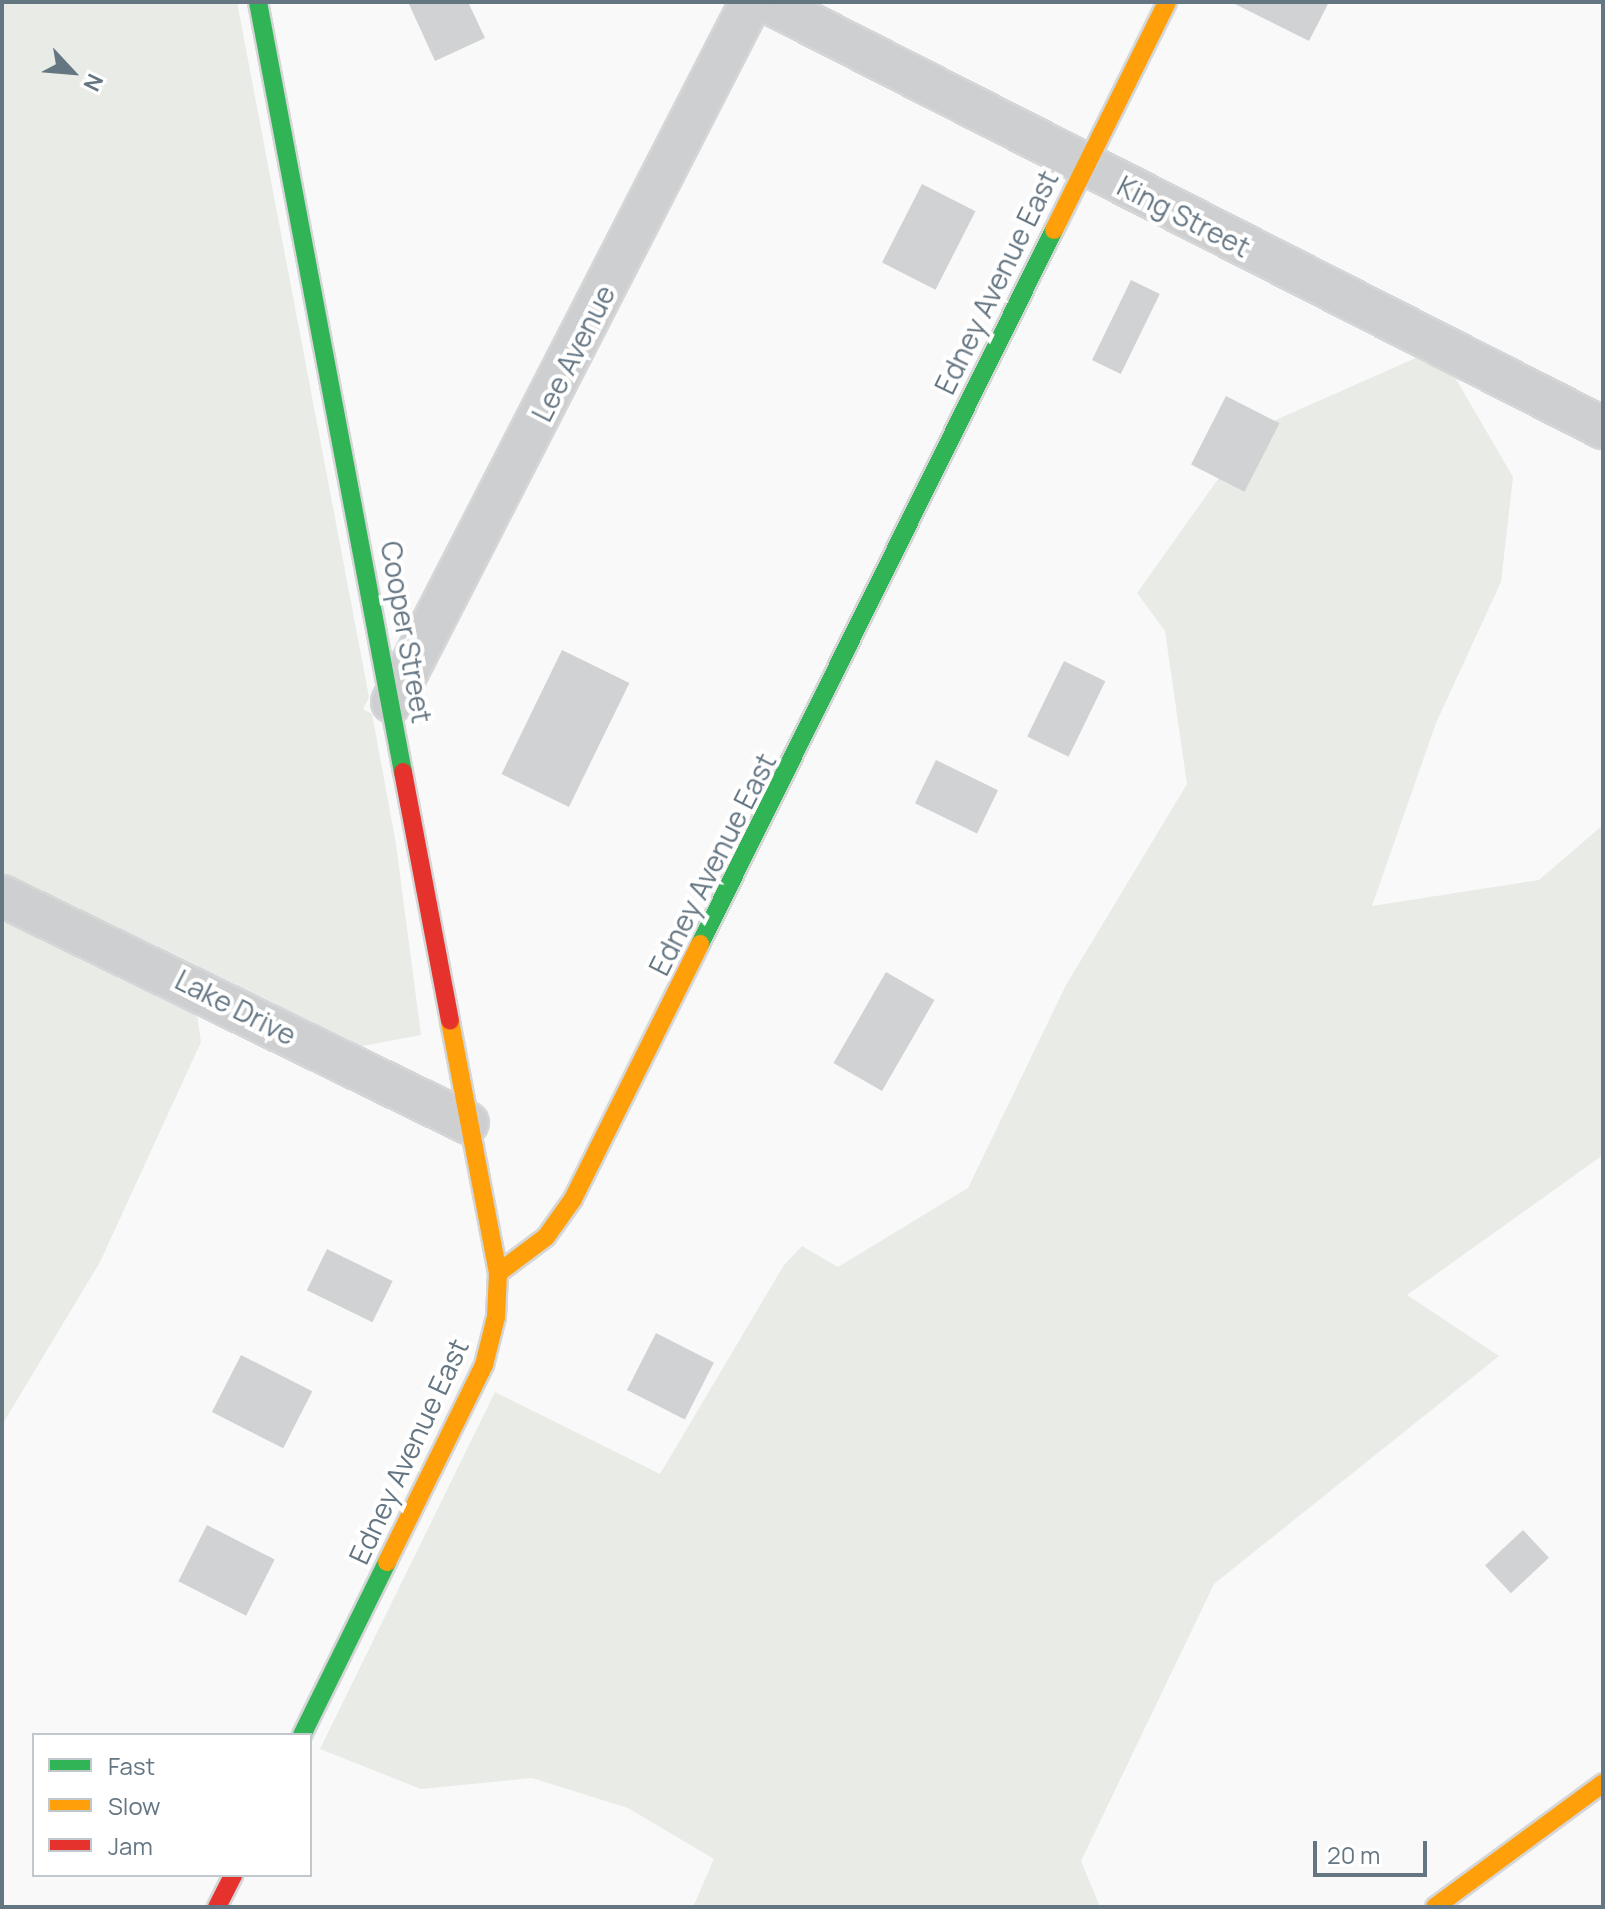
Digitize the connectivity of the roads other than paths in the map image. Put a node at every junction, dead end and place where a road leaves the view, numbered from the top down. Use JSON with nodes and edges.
{"nodes":[{"id":1,"x":258,"y":2,"type":"edge"},
{"id":2,"x":751,"y":2,"type":"edge"},
{"id":3,"x":767,"y":2,"type":"edge"},
{"id":4,"x":1167,"y":2,"type":"edge"},
{"id":5,"x":1086,"y":162,"type":"junction"},
{"id":6,"x":1603,"y":428,"type":"edge"},
{"id":7,"x":392,"y":702,"type":"junction"},
{"id":8,"x":2,"y":896,"type":"edge"},
{"id":9,"x":468,"y":1123,"type":"junction"},
{"id":10,"x":498,"y":1273,"type":"junction"},
{"id":11,"x":303,"y":1733,"type":"edge"},
{"id":12,"x":1603,"y":1783,"type":"edge"},
{"id":13,"x":232,"y":1877,"type":"edge"},
{"id":14,"x":217,"y":1907,"type":"edge"},
{"id":15,"x":1435,"y":1907,"type":"edge"}],
"edges":[{"from":1,"to":7,"type":"street","name":"Cooper Street"},
{"from":2,"to":7,"type":"street","name":"Lee Avenue"},
{"from":3,"to":5,"type":"street","name":"King Street"},
{"from":4,"to":5,"type":"street","name":"Edney Avenue East"},
{"from":5,"to":6,"type":"street","name":"King Street"},
{"from":5,"to":10,"type":"street","name":"Edney Avenue East"},
{"from":7,"to":9,"type":"street","name":"Cooper Street"},
{"from":8,"to":9,"type":"street","name":"Lake Drive"},
{"from":9,"to":10,"type":"street","name":"Cooper Street"},
{"from":10,"to":11,"type":"street","name":"Edney Avenue East"},
{"from":12,"to":15,"type":"street"},
{"from":13,"to":14,"type":"street"}]}
